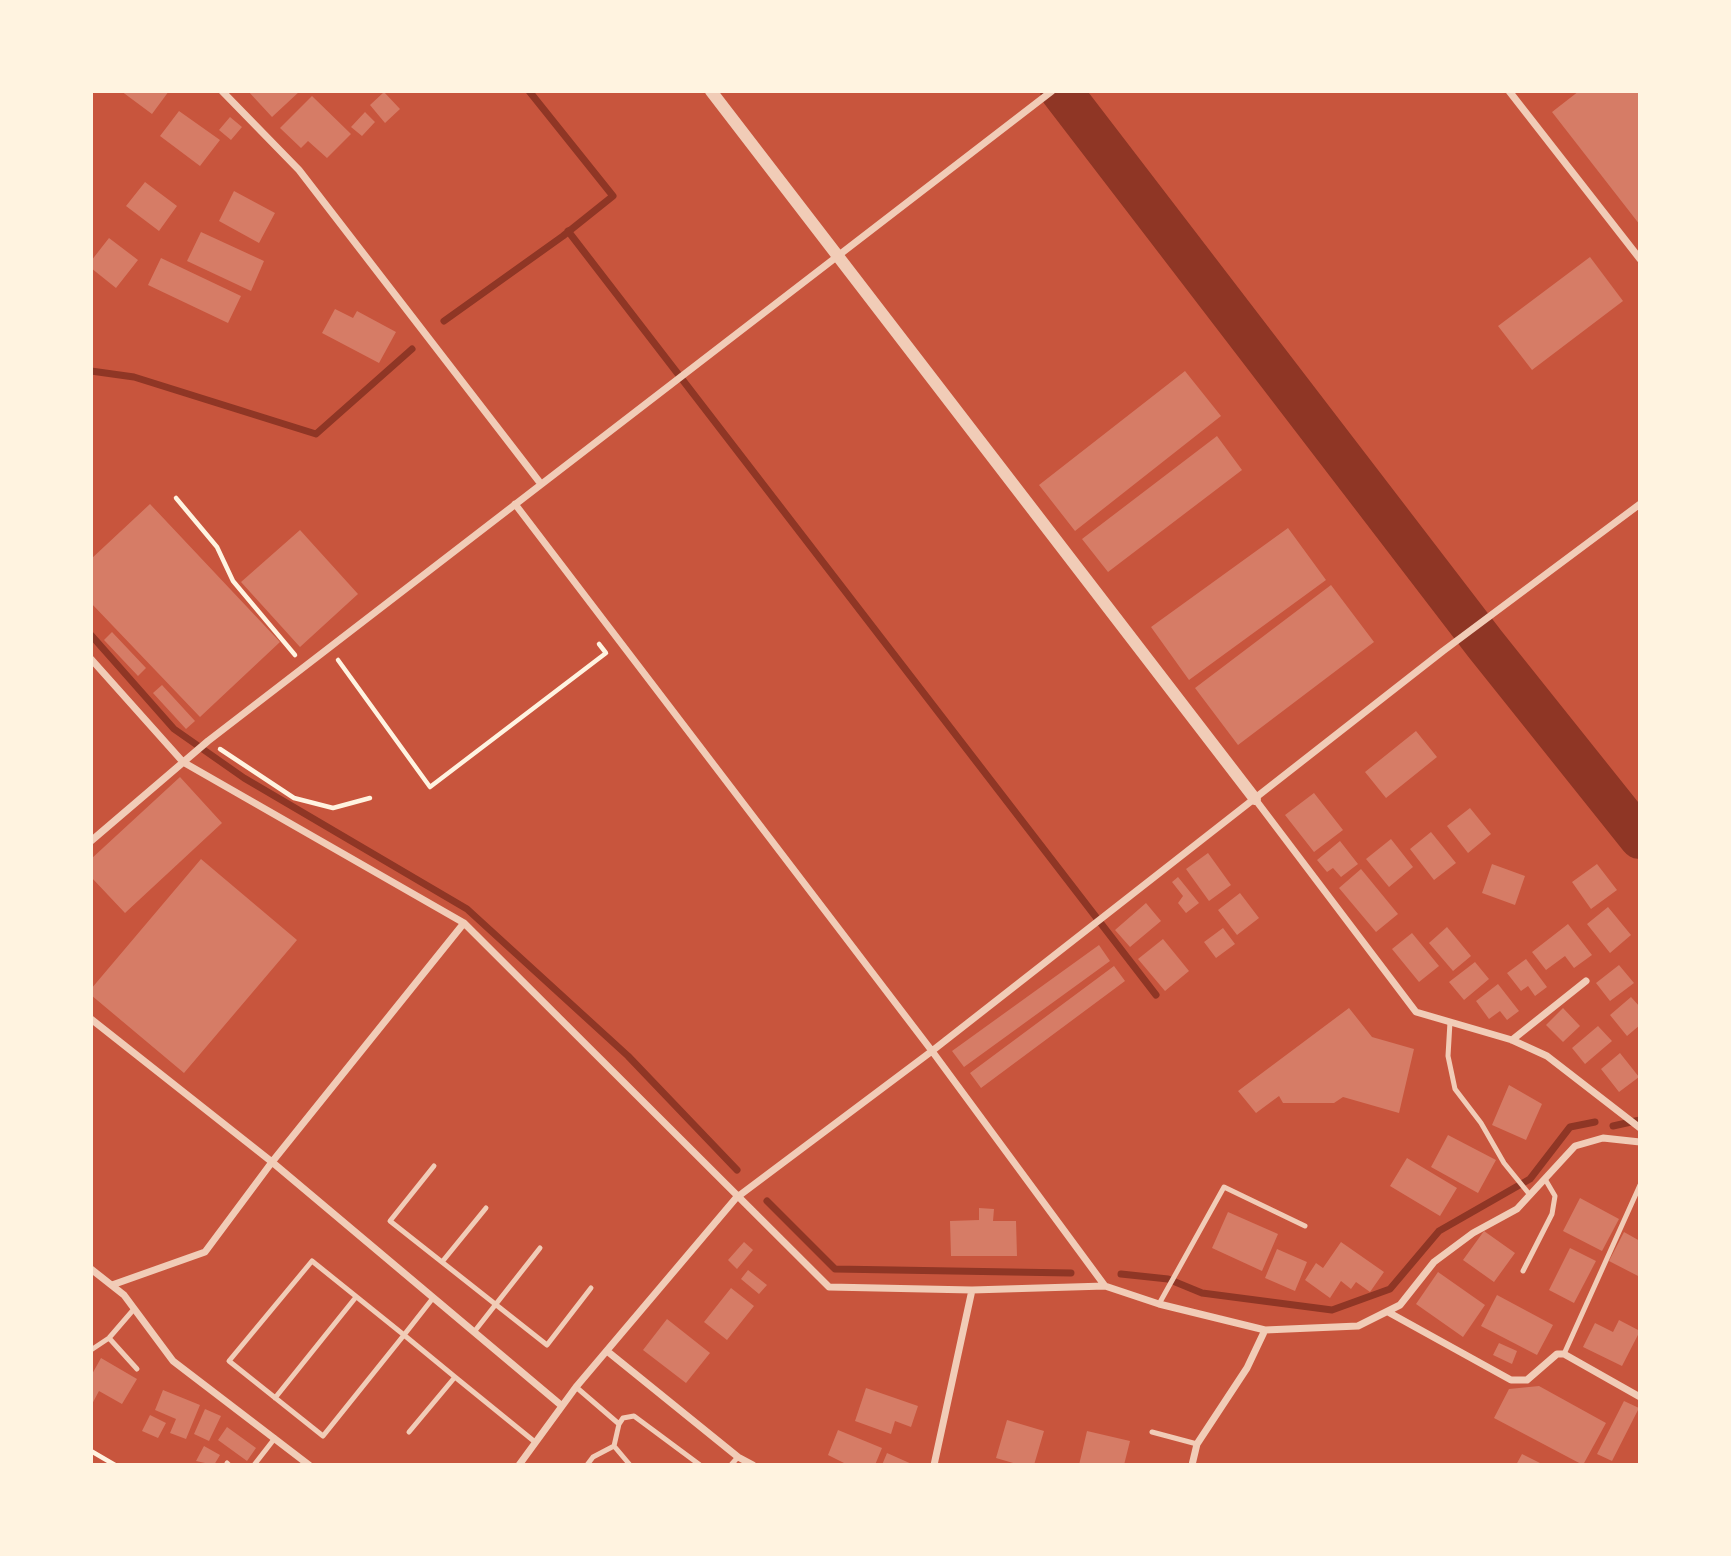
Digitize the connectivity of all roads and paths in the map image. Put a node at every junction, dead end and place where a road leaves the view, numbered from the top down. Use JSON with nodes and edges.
{"nodes":[{"id":1,"x":222,"y":91,"type":"edge"},
{"id":2,"x":710,"y":91,"type":"edge"},
{"id":3,"x":1052,"y":91,"type":"edge"},
{"id":4,"x":1509,"y":91,"type":"edge"},
{"id":5,"x":839,"y":258,"type":"junction"},
{"id":6,"x":1640,"y":259,"type":"edge"},
{"id":7,"x":541,"y":484,"type":"junction"},
{"id":8,"x":176,"y":498,"type":"dead end"},
{"id":9,"x":515,"y":504,"type":"junction"},
{"id":10,"x":1640,"y":504,"type":"edge"},
{"id":11,"x":329,"y":648,"type":"junction"},
{"id":12,"x":606,"y":653,"type":"dead end"},
{"id":13,"x":91,"y":659,"type":"edge"},
{"id":14,"x":305,"y":666,"type":"junction"},
{"id":15,"x":208,"y":741,"type":"junction"},
{"id":16,"x":183,"y":762,"type":"junction"},
{"id":17,"x":370,"y":798,"type":"dead end"},
{"id":18,"x":1255,"y":799,"type":"junction"},
{"id":19,"x":91,"y":841,"type":"edge"},
{"id":20,"x":464,"y":923,"type":"junction"},
{"id":21,"x":1586,"y":981,"type":"dead end"},
{"id":22,"x":91,"y":1019,"type":"edge"},
{"id":23,"x":1450,"y":1022,"type":"junction"},
{"id":24,"x":1512,"y":1040,"type":"junction"},
{"id":25,"x":932,"y":1051,"type":"junction"},
{"id":26,"x":1640,"y":1128,"type":"edge"},
{"id":27,"x":1640,"y":1142,"type":"edge"},
{"id":28,"x":272,"y":1162,"type":"junction"},
{"id":29,"x":433,"y":1166,"type":"dead end"},
{"id":30,"x":1545,"y":1180,"type":"junction"},
{"id":31,"x":1640,"y":1185,"type":"edge"},
{"id":32,"x":1530,"y":1195,"type":"junction"},
{"id":33,"x":736,"y":1198,"type":"junction"},
{"id":34,"x":485,"y":1208,"type":"dead end"},
{"id":35,"x":1305,"y":1226,"type":"dead end"},
{"id":36,"x":540,"y":1248,"type":"dead end"},
{"id":37,"x":442,"y":1262,"type":"junction"},
{"id":38,"x":91,"y":1269,"type":"edge"},
{"id":39,"x":1522,"y":1271,"type":"dead end"},
{"id":40,"x":113,"y":1285,"type":"junction"},
{"id":41,"x":1105,"y":1286,"type":"junction"},
{"id":42,"x":591,"y":1288,"type":"dead end"},
{"id":43,"x":972,"y":1290,"type":"junction"},
{"id":44,"x":356,"y":1297,"type":"junction"},
{"id":45,"x":433,"y":1298,"type":"junction"},
{"id":46,"x":495,"y":1304,"type":"junction"},
{"id":47,"x":1159,"y":1304,"type":"junction"},
{"id":48,"x":134,"y":1309,"type":"junction"},
{"id":49,"x":1388,"y":1311,"type":"junction"},
{"id":50,"x":1265,"y":1330,"type":"junction"},
{"id":51,"x":474,"y":1332,"type":"junction"},
{"id":52,"x":404,"y":1335,"type":"junction"},
{"id":53,"x":109,"y":1338,"type":"junction"},
{"id":54,"x":91,"y":1350,"type":"edge"},
{"id":55,"x":607,"y":1351,"type":"junction"},
{"id":56,"x":1564,"y":1354,"type":"junction"},
{"id":57,"x":137,"y":1369,"type":"dead end"},
{"id":58,"x":455,"y":1377,"type":"junction"},
{"id":59,"x":576,"y":1387,"type":"junction"},
{"id":60,"x":1640,"y":1397,"type":"edge"},
{"id":61,"x":275,"y":1398,"type":"junction"},
{"id":62,"x":562,"y":1406,"type":"junction"},
{"id":63,"x":619,"y":1424,"type":"junction"},
{"id":64,"x":409,"y":1432,"type":"dead end"},
{"id":65,"x":1152,"y":1432,"type":"dead end"},
{"id":66,"x":275,"y":1438,"type":"junction"},
{"id":67,"x":535,"y":1442,"type":"junction"},
{"id":68,"x":1197,"y":1444,"type":"junction"},
{"id":69,"x":614,"y":1446,"type":"junction"},
{"id":70,"x":91,"y":1451,"type":"edge"},
{"id":71,"x":738,"y":1457,"type":"junction"},
{"id":72,"x":115,"y":1465,"type":"edge"},
{"id":73,"x":254,"y":1465,"type":"edge"},
{"id":74,"x":309,"y":1465,"type":"edge"},
{"id":75,"x":519,"y":1465,"type":"edge"},
{"id":76,"x":587,"y":1465,"type":"edge"},
{"id":77,"x":630,"y":1465,"type":"edge"},
{"id":78,"x":700,"y":1465,"type":"edge"},
{"id":79,"x":731,"y":1465,"type":"edge"},
{"id":80,"x":753,"y":1465,"type":"edge"},
{"id":81,"x":934,"y":1465,"type":"edge"},
{"id":82,"x":1192,"y":1465,"type":"edge"}],
"edges":[{"from":1,"to":7,"type":"street"},
{"from":2,"to":5,"type":"street"},
{"from":3,"to":5,"type":"street"},
{"from":4,"to":6,"type":"street"},
{"from":5,"to":7,"type":"street"},
{"from":5,"to":18,"type":"street"},
{"from":7,"to":9,"type":"street"},
{"from":8,"to":14,"type":"path"},
{"from":9,"to":11,"type":"street"},
{"from":9,"to":25,"type":"street"},
{"from":10,"to":18,"type":"street"},
{"from":11,"to":12,"type":"path"},
{"from":11,"to":14,"type":"street"},
{"from":13,"to":16,"type":"street"},
{"from":14,"to":15,"type":"street"},
{"from":15,"to":16,"type":"street"},
{"from":15,"to":17,"type":"path"},
{"from":16,"to":19,"type":"street"},
{"from":16,"to":20,"type":"street"},
{"from":18,"to":23,"type":"street"},
{"from":18,"to":25,"type":"street"},
{"from":20,"to":28,"type":"street"},
{"from":20,"to":33,"type":"street"},
{"from":21,"to":24,"type":"street"},
{"from":22,"to":28,"type":"street"},
{"from":23,"to":24,"type":"street"},
{"from":23,"to":32,"type":"lane"},
{"from":24,"to":26,"type":"street"},
{"from":25,"to":33,"type":"street"},
{"from":25,"to":41,"type":"street"},
{"from":27,"to":30,"type":"street"},
{"from":28,"to":40,"type":"street"},
{"from":28,"to":45,"type":"street"},
{"from":29,"to":37,"type":"lane"},
{"from":30,"to":32,"type":"street"},
{"from":30,"to":39,"type":"lane"},
{"from":31,"to":56,"type":"lane"},
{"from":32,"to":49,"type":"street"},
{"from":33,"to":43,"type":"street"},
{"from":33,"to":55,"type":"street"},
{"from":34,"to":37,"type":"lane"},
{"from":35,"to":47,"type":"lane"},
{"from":36,"to":46,"type":"lane"},
{"from":37,"to":46,"type":"lane"},
{"from":38,"to":40,"type":"street"},
{"from":40,"to":48,"type":"street"},
{"from":41,"to":43,"type":"street"},
{"from":41,"to":47,"type":"street"},
{"from":42,"to":46,"type":"lane"},
{"from":43,"to":81,"type":"street"},
{"from":44,"to":52,"type":"lane"},
{"from":44,"to":61,"type":"lane"},
{"from":44,"to":61,"type":"lane"},
{"from":45,"to":51,"type":"street"},
{"from":45,"to":52,"type":"lane"},
{"from":46,"to":51,"type":"lane"},
{"from":47,"to":50,"type":"street"},
{"from":48,"to":53,"type":"lane"},
{"from":48,"to":66,"type":"street"},
{"from":49,"to":50,"type":"street"},
{"from":49,"to":56,"type":"street"},
{"from":50,"to":68,"type":"street"},
{"from":51,"to":62,"type":"street"},
{"from":52,"to":58,"type":"lane"},
{"from":52,"to":61,"type":"lane"},
{"from":53,"to":54,"type":"lane"},
{"from":53,"to":57,"type":"lane"},
{"from":55,"to":59,"type":"street"},
{"from":55,"to":71,"type":"street"},
{"from":56,"to":60,"type":"street"},
{"from":58,"to":64,"type":"lane"},
{"from":58,"to":67,"type":"lane"},
{"from":59,"to":62,"type":"street"},
{"from":59,"to":63,"type":"lane"},
{"from":62,"to":67,"type":"street"},
{"from":63,"to":69,"type":"lane"},
{"from":63,"to":78,"type":"lane"},
{"from":65,"to":68,"type":"lane"},
{"from":66,"to":73,"type":"lane"},
{"from":66,"to":74,"type":"street"},
{"from":67,"to":75,"type":"street"},
{"from":68,"to":82,"type":"street"},
{"from":69,"to":76,"type":"lane"},
{"from":69,"to":77,"type":"lane"},
{"from":70,"to":72,"type":"path"},
{"from":71,"to":79,"type":"lane"},
{"from":71,"to":80,"type":"street"}]}
